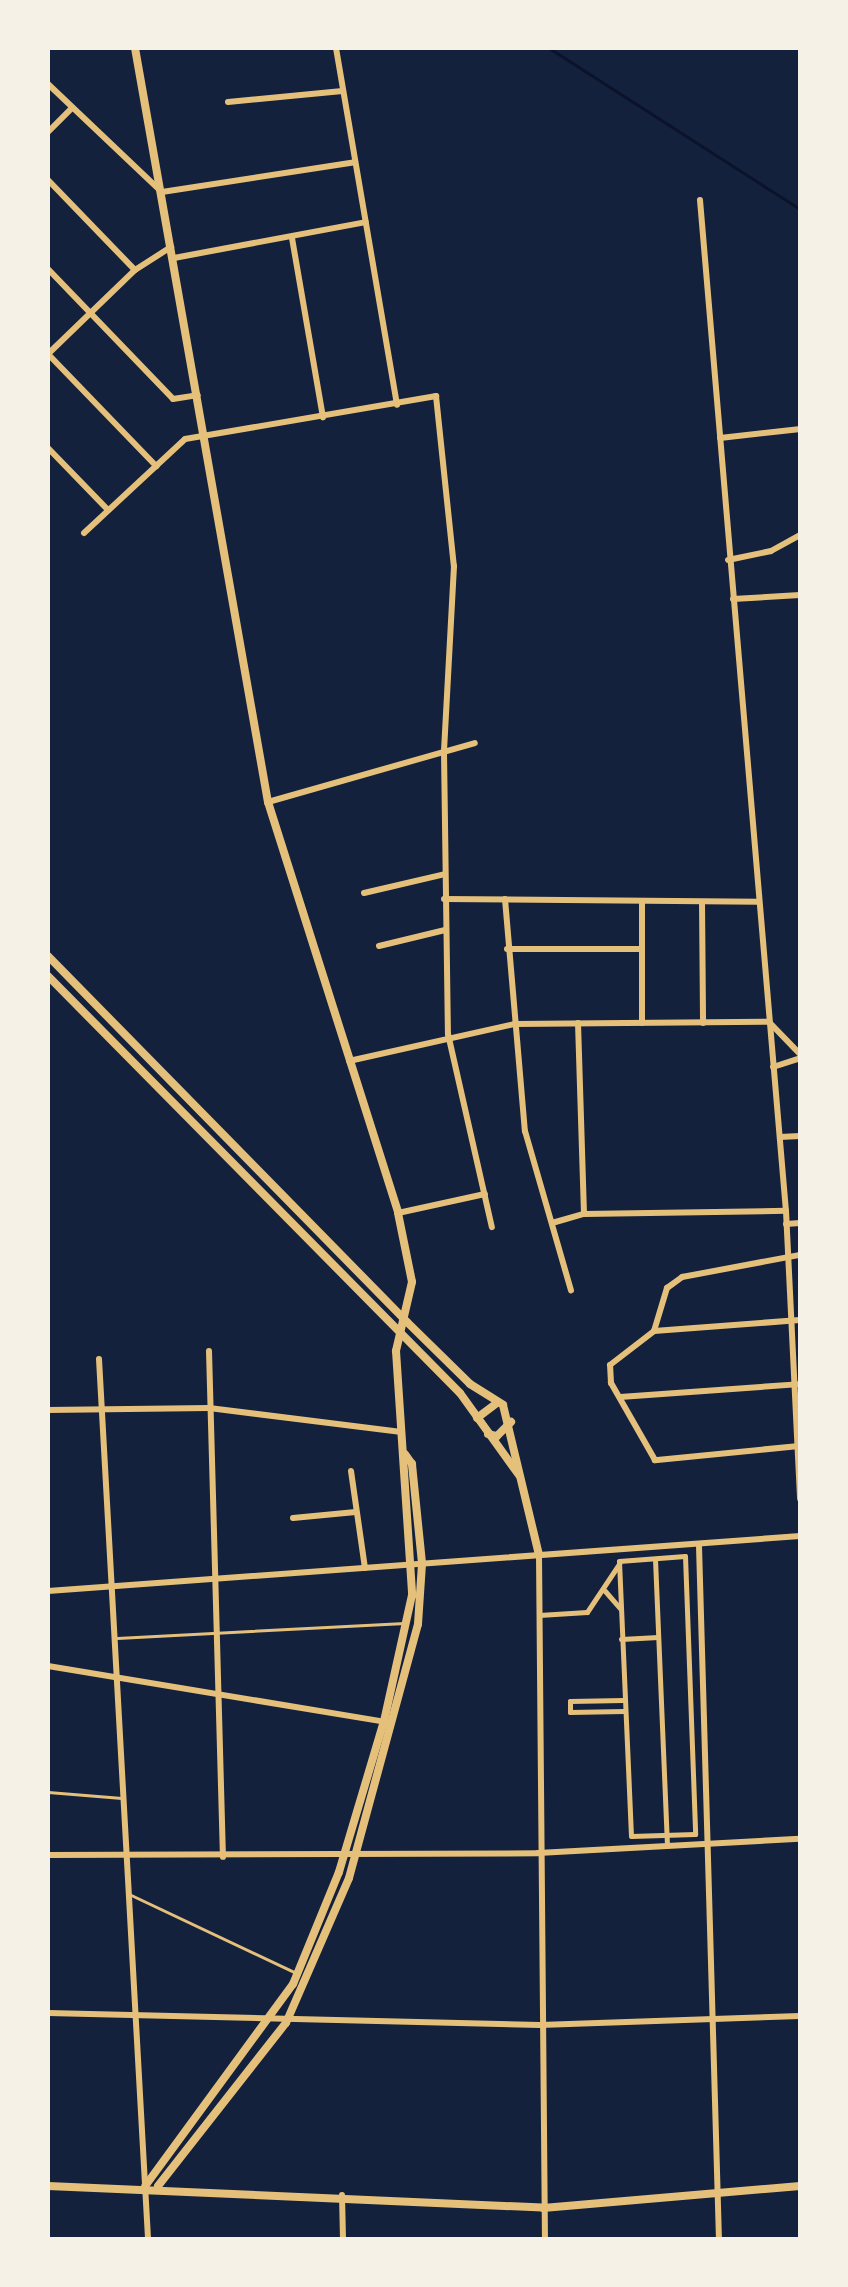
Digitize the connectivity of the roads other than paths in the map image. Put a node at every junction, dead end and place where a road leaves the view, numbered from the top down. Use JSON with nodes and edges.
{"nodes":[{"id":1,"x":135,"y":48,"type":"edge"},
{"id":2,"x":336,"y":48,"type":"edge"},
{"id":3,"x":48,"y":84,"type":"edge"},
{"id":4,"x":342,"y":91,"type":"junction"},
{"id":5,"x":228,"y":102,"type":"dead end"},
{"id":6,"x":72,"y":108,"type":"junction"},
{"id":7,"x":48,"y":132,"type":"edge"},
{"id":8,"x":355,"y":162,"type":"junction"},
{"id":9,"x":48,"y":180,"type":"edge"},
{"id":10,"x":162,"y":192,"type":"junction"},
{"id":11,"x":700,"y":200,"type":"dead end"},
{"id":12,"x":366,"y":222,"type":"junction"},
{"id":13,"x":292,"y":238,"type":"junction"},
{"id":14,"x":172,"y":247,"type":"junction"},
{"id":15,"x":174,"y":258,"type":"junction"},
{"id":16,"x":48,"y":269,"type":"edge"},
{"id":17,"x":135,"y":270,"type":"junction"},
{"id":18,"x":90,"y":312,"type":"junction"},
{"id":19,"x":48,"y":354,"type":"edge"},
{"id":20,"x":198,"y":395,"type":"junction"},
{"id":21,"x":397,"y":405,"type":"junction"},
{"id":22,"x":323,"y":417,"type":"junction"},
{"id":23,"x":800,"y":429,"type":"edge"},
{"id":24,"x":203,"y":436,"type":"junction"},
{"id":25,"x":720,"y":438,"type":"junction"},
{"id":26,"x":48,"y":448,"type":"edge"},
{"id":27,"x":156,"y":466,"type":"junction"},
{"id":28,"x":108,"y":510,"type":"junction"},
{"id":29,"x":84,"y":533,"type":"dead end"},
{"id":30,"x":800,"y":535,"type":"edge"},
{"id":31,"x":728,"y":560,"type":"junction"},
{"id":32,"x":800,"y":595,"type":"edge"},
{"id":33,"x":733,"y":599,"type":"junction"},
{"id":34,"x":475,"y":743,"type":"dead end"},
{"id":35,"x":444,"y":752,"type":"junction"},
{"id":36,"x":268,"y":802,"type":"junction"},
{"id":37,"x":445,"y":874,"type":"junction"},
{"id":38,"x":364,"y":893,"type":"dead end"},
{"id":39,"x":444,"y":899,"type":"junction"},
{"id":40,"x":505,"y":899,"type":"junction"},
{"id":41,"x":642,"y":901,"type":"junction"},
{"id":42,"x":702,"y":902,"type":"junction"},
{"id":43,"x":758,"y":902,"type":"junction"},
{"id":44,"x":445,"y":930,"type":"junction"},
{"id":45,"x":379,"y":946,"type":"dead end"},
{"id":46,"x":507,"y":949,"type":"junction"},
{"id":47,"x":641,"y":949,"type":"junction"},
{"id":48,"x":48,"y":956,"type":"edge"},
{"id":49,"x":48,"y":976,"type":"edge"},
{"id":50,"x":769,"y":1022,"type":"junction"},
{"id":51,"x":578,"y":1023,"type":"junction"},
{"id":52,"x":642,"y":1023,"type":"junction"},
{"id":53,"x":703,"y":1023,"type":"junction"},
{"id":54,"x":515,"y":1024,"type":"junction"},
{"id":55,"x":448,"y":1034,"type":"junction"},
{"id":56,"x":800,"y":1056,"type":"edge"},
{"id":57,"x":349,"y":1061,"type":"junction"},
{"id":58,"x":773,"y":1067,"type":"junction"},
{"id":59,"x":800,"y":1136,"type":"edge"},
{"id":60,"x":780,"y":1137,"type":"junction"},
{"id":61,"x":485,"y":1194,"type":"junction"},
{"id":62,"x":786,"y":1211,"type":"junction"},
{"id":63,"x":398,"y":1213,"type":"junction"},
{"id":64,"x":584,"y":1214,"type":"junction"},
{"id":65,"x":552,"y":1223,"type":"junction"},
{"id":66,"x":800,"y":1223,"type":"edge"},
{"id":67,"x":786,"y":1224,"type":"junction"},
{"id":68,"x":492,"y":1227,"type":"dead end"},
{"id":69,"x":788,"y":1255,"type":"junction"},
{"id":70,"x":800,"y":1255,"type":"edge"},
{"id":71,"x":571,"y":1290,"type":"dead end"},
{"id":72,"x":791,"y":1320,"type":"junction"},
{"id":73,"x":800,"y":1320,"type":"edge"},
{"id":74,"x":407,"y":1322,"type":"junction"},
{"id":75,"x":654,"y":1331,"type":"junction"},
{"id":76,"x":401,"y":1335,"type":"junction"},
{"id":77,"x":209,"y":1351,"type":"dead end"},
{"id":78,"x":99,"y":1359,"type":"dead end"},
{"id":79,"x":798,"y":1385,"type":"edge"},
{"id":80,"x":620,"y":1397,"type":"junction"},
{"id":81,"x":499,"y":1402,"type":"junction"},
{"id":82,"x":209,"y":1408,"type":"junction"},
{"id":83,"x":48,"y":1410,"type":"edge"},
{"id":84,"x":102,"y":1410,"type":"junction"},
{"id":85,"x":477,"y":1418,"type":"junction"},
{"id":86,"x":511,"y":1421,"type":"junction"},
{"id":87,"x":402,"y":1432,"type":"junction"},
{"id":88,"x":487,"y":1434,"type":"junction"},
{"id":89,"x":798,"y":1446,"type":"edge"},
{"id":90,"x":351,"y":1471,"type":"dead end"},
{"id":91,"x":519,"y":1475,"type":"junction"},
{"id":92,"x":800,"y":1499,"type":"edge"},
{"id":93,"x":356,"y":1512,"type":"junction"},
{"id":94,"x":293,"y":1518,"type":"dead end"},
{"id":95,"x":800,"y":1536,"type":"edge"},
{"id":96,"x":699,"y":1546,"type":"junction"},
{"id":97,"x":539,"y":1555,"type":"junction"},
{"id":98,"x":655,"y":1559,"type":"junction"},
{"id":99,"x":417,"y":1564,"type":"junction"},
{"id":100,"x":619,"y":1564,"type":"junction"},
{"id":101,"x":365,"y":1568,"type":"junction"},
{"id":102,"x":214,"y":1579,"type":"junction"},
{"id":103,"x":111,"y":1586,"type":"junction"},
{"id":104,"x":48,"y":1591,"type":"edge"},
{"id":105,"x":605,"y":1591,"type":"junction"},
{"id":106,"x":620,"y":1608,"type":"junction"},
{"id":107,"x":538,"y":1615,"type":"junction"},
{"id":108,"x":409,"y":1623,"type":"junction"},
{"id":109,"x":215,"y":1633,"type":"junction"},
{"id":110,"x":658,"y":1637,"type":"junction"},
{"id":111,"x":114,"y":1638,"type":"junction"},
{"id":112,"x":621,"y":1639,"type":"junction"},
{"id":113,"x":48,"y":1666,"type":"edge"},
{"id":114,"x":116,"y":1680,"type":"junction"},
{"id":115,"x":217,"y":1695,"type":"junction"},
{"id":116,"x":623,"y":1700,"type":"junction"},
{"id":117,"x":624,"y":1711,"type":"junction"},
{"id":118,"x":389,"y":1722,"type":"junction"},
{"id":119,"x":48,"y":1792,"type":"edge"},
{"id":120,"x":122,"y":1798,"type":"junction"},
{"id":121,"x":667,"y":1835,"type":"junction"},
{"id":122,"x":800,"y":1839,"type":"edge"},
{"id":123,"x":713,"y":1844,"type":"junction"},
{"id":124,"x":667,"y":1846,"type":"junction"},
{"id":125,"x":538,"y":1853,"type":"junction"},
{"id":126,"x":48,"y":1855,"type":"edge"},
{"id":127,"x":125,"y":1856,"type":"junction"},
{"id":128,"x":344,"y":1856,"type":"junction"},
{"id":129,"x":356,"y":1856,"type":"junction"},
{"id":130,"x":223,"y":1857,"type":"junction"},
{"id":131,"x":127,"y":1893,"type":"junction"},
{"id":132,"x":298,"y":1973,"type":"junction"},
{"id":133,"x":48,"y":2013,"type":"edge"},
{"id":134,"x":133,"y":2015,"type":"junction"},
{"id":135,"x":800,"y":2016,"type":"edge"},
{"id":136,"x":717,"y":2020,"type":"junction"},
{"id":137,"x":272,"y":2022,"type":"junction"},
{"id":138,"x":286,"y":2023,"type":"junction"},
{"id":139,"x":540,"y":2025,"type":"junction"},
{"id":140,"x":48,"y":2186,"type":"edge"},
{"id":141,"x":145,"y":2186,"type":"junction"},
{"id":142,"x":158,"y":2186,"type":"junction"},
{"id":143,"x":800,"y":2186,"type":"edge"},
{"id":144,"x":719,"y":2191,"type":"junction"},
{"id":145,"x":342,"y":2195,"type":"junction"},
{"id":146,"x":543,"y":2208,"type":"junction"},
{"id":147,"x":148,"y":2239,"type":"edge"},
{"id":148,"x":343,"y":2239,"type":"edge"},
{"id":149,"x":545,"y":2239,"type":"edge"},
{"id":150,"x":719,"y":2239,"type":"edge"}],
"edges":[{"from":1,"to":10,"type":"street"},
{"from":2,"to":4,"type":"street"},
{"from":3,"to":6,"type":"street"},
{"from":4,"to":5,"type":"street"},
{"from":4,"to":8,"type":"street"},
{"from":6,"to":7,"type":"street"},
{"from":6,"to":10,"type":"street"},
{"from":8,"to":10,"type":"street"},
{"from":8,"to":12,"type":"street"},
{"from":9,"to":17,"type":"street"},
{"from":10,"to":14,"type":"street"},
{"from":11,"to":25,"type":"street"},
{"from":12,"to":13,"type":"street"},
{"from":12,"to":21,"type":"street"},
{"from":13,"to":15,"type":"street"},
{"from":13,"to":22,"type":"street"},
{"from":14,"to":15,"type":"street"},
{"from":14,"to":17,"type":"street"},
{"from":15,"to":20,"type":"street"},
{"from":16,"to":18,"type":"street"},
{"from":17,"to":18,"type":"street"},
{"from":18,"to":19,"type":"street"},
{"from":18,"to":20,"type":"street"},
{"from":19,"to":27,"type":"street"},
{"from":20,"to":24,"type":"street"},
{"from":21,"to":22,"type":"street"},
{"from":21,"to":35,"type":"street"},
{"from":22,"to":24,"type":"street"},
{"from":23,"to":25,"type":"street"},
{"from":24,"to":27,"type":"street"},
{"from":24,"to":36,"type":"street"},
{"from":25,"to":31,"type":"street"},
{"from":26,"to":28,"type":"street"},
{"from":27,"to":28,"type":"street"},
{"from":28,"to":29,"type":"street"},
{"from":30,"to":31,"type":"street"},
{"from":31,"to":33,"type":"street"},
{"from":32,"to":33,"type":"street"},
{"from":33,"to":43,"type":"street"},
{"from":34,"to":35,"type":"street"},
{"from":35,"to":36,"type":"street"},
{"from":35,"to":37,"type":"street"},
{"from":36,"to":57,"type":"street"},
{"from":37,"to":38,"type":"street"},
{"from":37,"to":39,"type":"street"},
{"from":39,"to":40,"type":"street"},
{"from":39,"to":44,"type":"street"},
{"from":40,"to":41,"type":"street"},
{"from":40,"to":46,"type":"street"},
{"from":41,"to":42,"type":"street"},
{"from":41,"to":47,"type":"street"},
{"from":42,"to":43,"type":"street"},
{"from":42,"to":53,"type":"street"},
{"from":43,"to":50,"type":"street"},
{"from":44,"to":45,"type":"street"},
{"from":44,"to":55,"type":"street"},
{"from":46,"to":47,"type":"street"},
{"from":46,"to":54,"type":"street"},
{"from":47,"to":52,"type":"street"},
{"from":48,"to":74,"type":"street"},
{"from":49,"to":76,"type":"street"},
{"from":50,"to":53,"type":"street"},
{"from":50,"to":56,"type":"street"},
{"from":50,"to":58,"type":"street"},
{"from":51,"to":52,"type":"street"},
{"from":51,"to":54,"type":"street"},
{"from":51,"to":64,"type":"street"},
{"from":52,"to":53,"type":"street"},
{"from":54,"to":55,"type":"street"},
{"from":54,"to":65,"type":"street"},
{"from":55,"to":57,"type":"street"},
{"from":55,"to":61,"type":"street"},
{"from":56,"to":58,"type":"street"},
{"from":57,"to":63,"type":"street"},
{"from":58,"to":60,"type":"street"},
{"from":59,"to":60,"type":"street"},
{"from":60,"to":62,"type":"street"},
{"from":61,"to":63,"type":"street"},
{"from":61,"to":68,"type":"street"},
{"from":62,"to":64,"type":"street"},
{"from":62,"to":67,"type":"street"},
{"from":63,"to":74,"type":"street"},
{"from":64,"to":65,"type":"street"},
{"from":65,"to":71,"type":"street"},
{"from":66,"to":67,"type":"street"},
{"from":67,"to":69,"type":"street"},
{"from":69,"to":70,"type":"street"},
{"from":69,"to":72,"type":"street"},
{"from":69,"to":75,"type":"street"},
{"from":72,"to":73,"type":"street"},
{"from":72,"to":75,"type":"street"},
{"from":72,"to":79,"type":"street"},
{"from":74,"to":76,"type":"street"},
{"from":74,"to":81,"type":"street"},
{"from":75,"to":80,"type":"street"},
{"from":76,"to":85,"type":"street"},
{"from":76,"to":87,"type":"street"},
{"from":77,"to":82,"type":"street"},
{"from":78,"to":84,"type":"street"},
{"from":79,"to":80,"type":"street"},
{"from":79,"to":89,"type":"street"},
{"from":80,"to":89,"type":"street"},
{"from":81,"to":85,"type":"street"},
{"from":81,"to":86,"type":"street"},
{"from":82,"to":84,"type":"street"},
{"from":82,"to":87,"type":"street"},
{"from":82,"to":102,"type":"street"},
{"from":83,"to":84,"type":"street"},
{"from":84,"to":103,"type":"street"},
{"from":85,"to":88,"type":"street"},
{"from":86,"to":88,"type":"street"},
{"from":86,"to":91,"type":"street"},
{"from":87,"to":99,"type":"street"},
{"from":88,"to":91,"type":"street"},
{"from":89,"to":92,"type":"street"},
{"from":90,"to":93,"type":"street"},
{"from":91,"to":97,"type":"street"},
{"from":93,"to":94,"type":"street"},
{"from":93,"to":101,"type":"street"},
{"from":95,"to":96,"type":"street"},
{"from":96,"to":97,"type":"street"},
{"from":96,"to":123,"type":"street"},
{"from":97,"to":99,"type":"street"},
{"from":97,"to":107,"type":"street"},
{"from":98,"to":100,"type":"street"},
{"from":98,"to":110,"type":"street"},
{"from":98,"to":121,"type":"street"},
{"from":99,"to":101,"type":"street"},
{"from":99,"to":108,"type":"street"},
{"from":99,"to":118,"type":"street"},
{"from":100,"to":105,"type":"street"},
{"from":100,"to":106,"type":"street"},
{"from":101,"to":102,"type":"street"},
{"from":102,"to":103,"type":"street"},
{"from":102,"to":109,"type":"street"},
{"from":103,"to":104,"type":"street"},
{"from":103,"to":111,"type":"street"},
{"from":105,"to":106,"type":"street"},
{"from":105,"to":107,"type":"street"},
{"from":106,"to":112,"type":"street"},
{"from":107,"to":125,"type":"street"},
{"from":108,"to":109,"type":"lane"},
{"from":108,"to":118,"type":"street"},
{"from":109,"to":111,"type":"lane"},
{"from":109,"to":115,"type":"street"},
{"from":110,"to":112,"type":"street"},
{"from":110,"to":121,"type":"street"},
{"from":111,"to":114,"type":"street"},
{"from":112,"to":116,"type":"street"},
{"from":113,"to":114,"type":"street"},
{"from":114,"to":115,"type":"street"},
{"from":114,"to":120,"type":"street"},
{"from":115,"to":118,"type":"street"},
{"from":115,"to":130,"type":"street"},
{"from":116,"to":117,"type":"street"},
{"from":116,"to":117,"type":"street"},
{"from":117,"to":121,"type":"street"},
{"from":118,"to":128,"type":"street"},
{"from":118,"to":129,"type":"street"},
{"from":119,"to":120,"type":"lane"},
{"from":120,"to":127,"type":"street"},
{"from":121,"to":124,"type":"street"},
{"from":122,"to":123,"type":"street"},
{"from":123,"to":124,"type":"street"},
{"from":123,"to":136,"type":"street"},
{"from":124,"to":125,"type":"street"},
{"from":125,"to":129,"type":"street"},
{"from":125,"to":139,"type":"street"},
{"from":126,"to":127,"type":"street"},
{"from":127,"to":130,"type":"street"},
{"from":127,"to":131,"type":"street"},
{"from":128,"to":129,"type":"street"},
{"from":128,"to":130,"type":"street"},
{"from":128,"to":132,"type":"street"},
{"from":129,"to":138,"type":"street"},
{"from":131,"to":132,"type":"lane"},
{"from":131,"to":134,"type":"street"},
{"from":132,"to":137,"type":"street"},
{"from":133,"to":134,"type":"street"},
{"from":134,"to":137,"type":"street"},
{"from":134,"to":141,"type":"street"},
{"from":135,"to":136,"type":"street"},
{"from":136,"to":139,"type":"street"},
{"from":136,"to":144,"type":"street"},
{"from":137,"to":138,"type":"street"},
{"from":137,"to":141,"type":"street"},
{"from":138,"to":139,"type":"street"},
{"from":138,"to":142,"type":"street"},
{"from":139,"to":146,"type":"street"},
{"from":140,"to":141,"type":"street"},
{"from":141,"to":142,"type":"street"},
{"from":141,"to":147,"type":"street"},
{"from":142,"to":145,"type":"street"},
{"from":143,"to":144,"type":"street"},
{"from":144,"to":146,"type":"street"},
{"from":144,"to":150,"type":"street"},
{"from":145,"to":146,"type":"street"},
{"from":145,"to":148,"type":"street"},
{"from":146,"to":149,"type":"street"}]}
